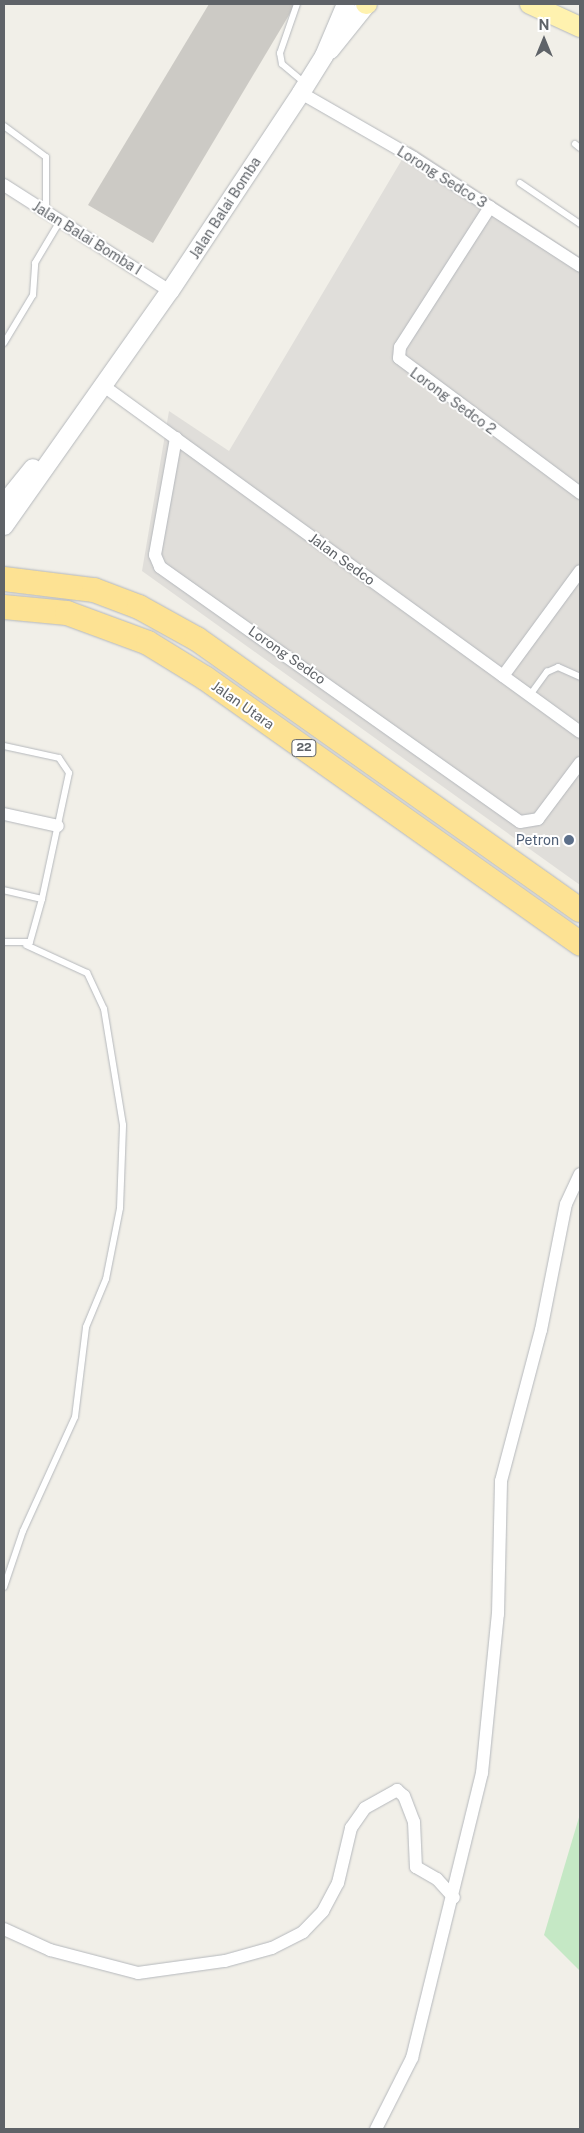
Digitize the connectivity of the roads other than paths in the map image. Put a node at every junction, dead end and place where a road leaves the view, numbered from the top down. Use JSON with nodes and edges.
{"nodes":[{"id":1,"x":297,"y":4,"type":"edge"},
{"id":2,"x":346,"y":4,"type":"edge"},
{"id":3,"x":367,"y":4,"type":"edge"},
{"id":4,"x":530,"y":4,"type":"edge"},
{"id":5,"x":580,"y":27,"type":"edge"},
{"id":6,"x":324,"y":56,"type":"junction"},
{"id":7,"x":303,"y":88,"type":"junction"},
{"id":8,"x":4,"y":126,"type":"edge"},
{"id":9,"x":520,"y":184,"type":"dead end"},
{"id":10,"x":4,"y":185,"type":"edge"},
{"id":11,"x":490,"y":207,"type":"junction"},
{"id":12,"x":46,"y":212,"type":"junction"},
{"id":13,"x":60,"y":221,"type":"junction"},
{"id":14,"x":580,"y":224,"type":"edge"},
{"id":15,"x":580,"y":266,"type":"edge"},
{"id":16,"x":170,"y":291,"type":"junction"},
{"id":17,"x":4,"y":343,"type":"edge"},
{"id":18,"x":104,"y":387,"type":"junction"},
{"id":19,"x":92,"y":405,"type":"junction"},
{"id":20,"x":176,"y":438,"type":"junction"},
{"id":21,"x":580,"y":493,"type":"edge"},
{"id":22,"x":4,"y":504,"type":"edge"},
{"id":23,"x":4,"y":526,"type":"edge"},
{"id":24,"x":580,"y":571,"type":"edge"},
{"id":25,"x":4,"y":579,"type":"edge"},
{"id":26,"x":4,"y":607,"type":"edge"},
{"id":27,"x":503,"y":676,"type":"junction"},
{"id":28,"x":580,"y":677,"type":"edge"},
{"id":29,"x":530,"y":695,"type":"junction"},
{"id":30,"x":580,"y":732,"type":"edge"},
{"id":31,"x":4,"y":746,"type":"edge"},
{"id":32,"x":580,"y":763,"type":"edge"},
{"id":33,"x":4,"y":814,"type":"edge"},
{"id":34,"x":58,"y":826,"type":"junction"},
{"id":35,"x":4,"y":890,"type":"edge"},
{"id":36,"x":42,"y":899,"type":"junction"},
{"id":37,"x":580,"y":910,"type":"edge"},
{"id":38,"x":4,"y":942,"type":"edge"},
{"id":39,"x":577,"y":943,"type":"edge"},
{"id":40,"x":26,"y":945,"type":"junction"},
{"id":41,"x":580,"y":1174,"type":"edge"},
{"id":42,"x":4,"y":1587,"type":"edge"},
{"id":43,"x":454,"y":1898,"type":"junction"},
{"id":44,"x":4,"y":1929,"type":"edge"},
{"id":45,"x":376,"y":2129,"type":"edge"}],
"edges":[{"from":1,"to":7,"type":"lane"},
{"from":2,"to":6,"type":"main road","name":"Jalan Balai Bomba"},
{"from":3,"to":6,"type":"main road"},
{"from":4,"to":5,"type":"main road"},
{"from":6,"to":7,"type":"main road","name":"Jalan Balai Bomba"},
{"from":7,"to":11,"type":"street","name":"Lorong Sedco 3"},
{"from":7,"to":16,"type":"main road","name":"Jalan Balai Bomba"},
{"from":8,"to":12,"type":"lane"},
{"from":9,"to":14,"type":"lane"},
{"from":10,"to":12,"type":"street","name":"Jalan Balai Bomba I"},
{"from":11,"to":15,"type":"street","name":"Lorong Sedco 3"},
{"from":11,"to":21,"type":"street","name":"Lorong Sedco 2"},
{"from":12,"to":13,"type":"street","name":"Jalan Balai Bomba I"},
{"from":13,"to":16,"type":"street","name":"Jalan Balai Bomba I"},
{"from":13,"to":17,"type":"lane"},
{"from":16,"to":18,"type":"main road","name":"Jalan Balai Bomba"},
{"from":18,"to":19,"type":"main road","name":"Jalan Balai Bomba"},
{"from":18,"to":20,"type":"street","name":"Jalan Sedco"},
{"from":19,"to":22,"type":"main road"},
{"from":19,"to":23,"type":"main road"},
{"from":20,"to":27,"type":"street","name":"Jalan Sedco"},
{"from":20,"to":32,"type":"street","name":"Lorong Sedco"},
{"from":24,"to":27,"type":"street"},
{"from":25,"to":37,"type":"highway","name":"Jalan Utara","number":"22"},
{"from":26,"to":39,"type":"highway","name":"Jalan Utara","number":"22"},
{"from":27,"to":29,"type":"street","name":"Jalan Sedco"},
{"from":28,"to":29,"type":"lane"},
{"from":29,"to":30,"type":"street","name":"Jalan Sedco"},
{"from":31,"to":34,"type":"lane"},
{"from":33,"to":34,"type":"street"},
{"from":34,"to":36,"type":"lane"},
{"from":35,"to":36,"type":"lane"},
{"from":36,"to":40,"type":"lane"},
{"from":38,"to":40,"type":"lane"},
{"from":40,"to":42,"type":"lane"},
{"from":41,"to":43,"type":"street"},
{"from":43,"to":44,"type":"street"},
{"from":43,"to":45,"type":"street"}]}
